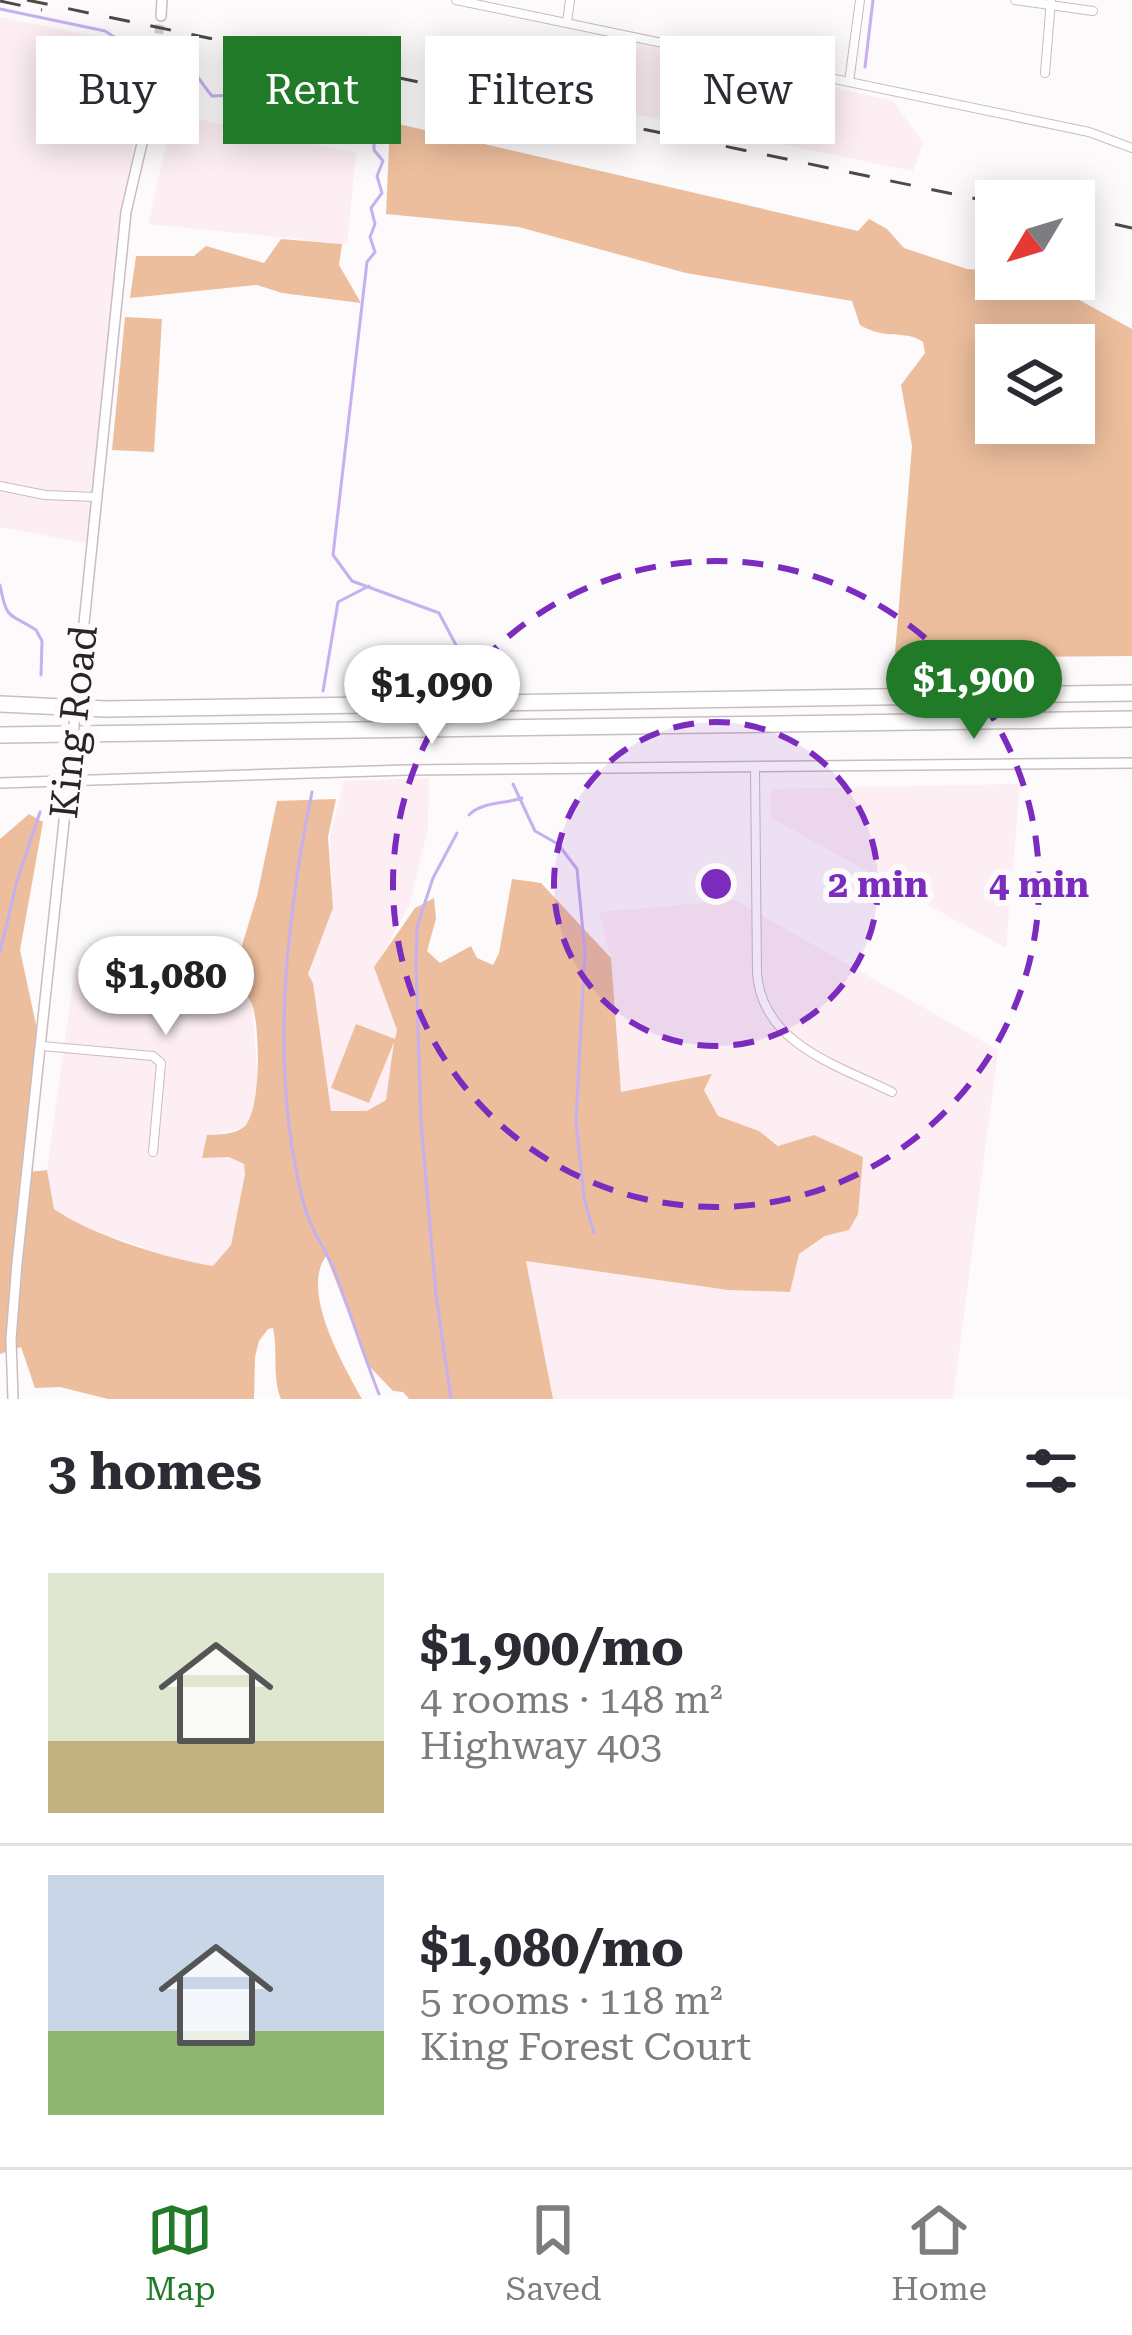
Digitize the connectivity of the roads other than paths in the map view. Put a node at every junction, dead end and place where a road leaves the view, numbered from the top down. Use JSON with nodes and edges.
{"nodes":[{"id":1,"x":162,"y":0,"type":"edge"},
{"id":2,"x":456,"y":0,"type":"edge"},
{"id":3,"x":570,"y":0,"type":"edge"},
{"id":4,"x":860,"y":0,"type":"edge"},
{"id":5,"x":1015,"y":0,"type":"edge"},
{"id":6,"x":1050,"y":3,"type":"edge"},
{"id":7,"x":1093,"y":11,"type":"dead end"},
{"id":8,"x":161,"y":16,"type":"tunnel mouth"},
{"id":9,"x":567,"y":22,"type":"junction"},
{"id":10,"x":1045,"y":73,"type":"dead end"},
{"id":11,"x":849,"y":82,"type":"junction"},
{"id":12,"x":142,"y":144,"type":"edge"},
{"id":13,"x":1132,"y":148,"type":"edge"},
{"id":14,"x":0,"y":486,"type":"edge"},
{"id":15,"x":94,"y":497,"type":"junction"},
{"id":16,"x":1132,"y":693,"type":"edge"},
{"id":17,"x":0,"y":704,"type":"edge"},
{"id":18,"x":106,"y":709,"type":"junction"},
{"id":19,"x":0,"y":714,"type":"edge"},
{"id":20,"x":1132,"y":718,"type":"edge"},
{"id":21,"x":0,"y":735,"type":"edge"},
{"id":22,"x":1132,"y":763,"type":"edge"},
{"id":23,"x":755,"y":768,"type":"junction"},
{"id":24,"x":0,"y":783,"type":"edge"},
{"id":25,"x":68,"y":784,"type":"junction"},
{"id":26,"x":42,"y":1046,"type":"junction"},
{"id":27,"x":892,"y":1092,"type":"dead end"},
{"id":28,"x":154,"y":1152,"type":"dead end"},
{"id":29,"x":13,"y":1399,"type":"edge"}],
"edges":[{"from":1,"to":8,"type":"street"},
{"from":2,"to":9,"type":"street"},
{"from":3,"to":9,"type":"street"},
{"from":4,"to":11,"type":"street"},
{"from":5,"to":6,"type":"street"},
{"from":6,"to":7,"type":"street"},
{"from":6,"to":10,"type":"street"},
{"from":9,"to":11,"type":"street"},
{"from":11,"to":13,"type":"street"},
{"from":12,"to":15,"type":"street","name":"King Road"},
{"from":14,"to":15,"type":"street"},
{"from":15,"to":25,"type":"street","name":"King Road","bridge":true},
{"from":16,"to":18,"type":"highway"},
{"from":17,"to":18,"type":"highway"},
{"from":18,"to":19,"type":"highway"},
{"from":20,"to":21,"type":"highway"},
{"from":22,"to":23,"type":"street"},
{"from":23,"to":25,"type":"street"},
{"from":23,"to":27,"type":"street"},
{"from":24,"to":25,"type":"street"},
{"from":25,"to":26,"type":"street","name":"King Road"},
{"from":26,"to":28,"type":"street"},
{"from":26,"to":29,"type":"street","name":"King Road"}]}
